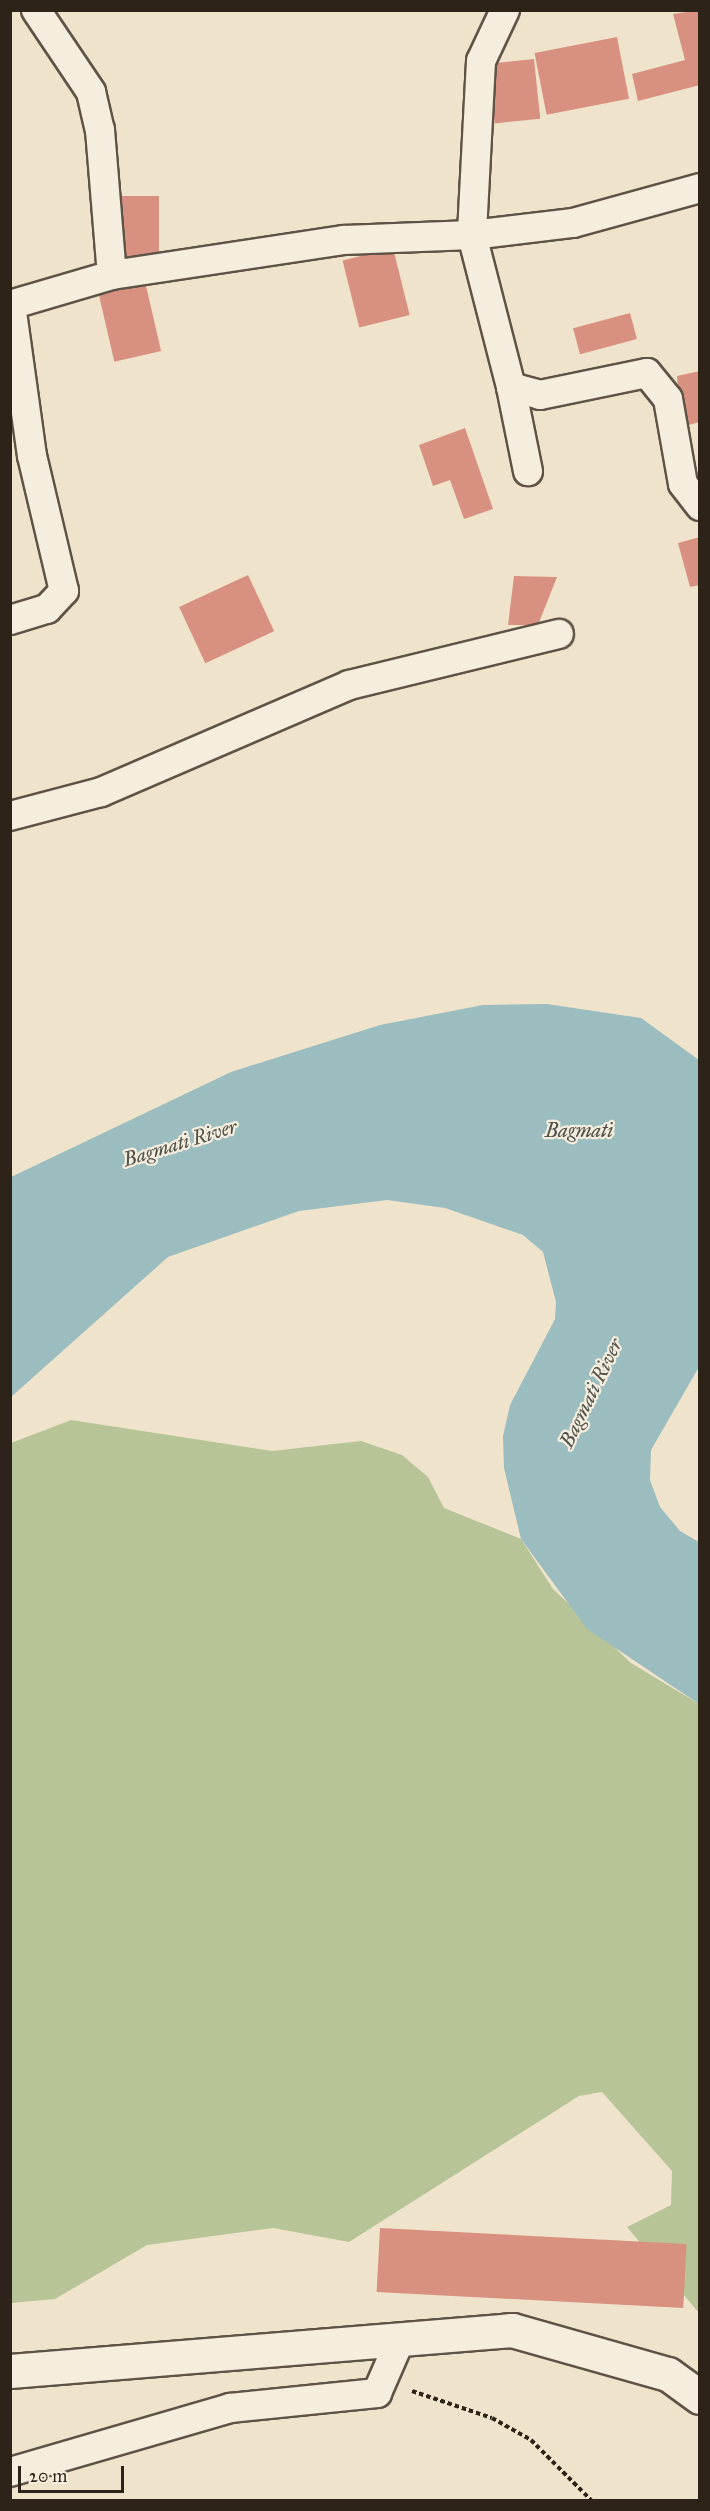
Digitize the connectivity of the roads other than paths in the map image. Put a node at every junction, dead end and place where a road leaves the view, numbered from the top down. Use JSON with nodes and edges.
{"nodes":[{"id":1,"x":36,"y":10,"type":"edge"},
{"id":2,"x":505,"y":10,"type":"edge"},
{"id":3,"x":699,"y":188,"type":"edge"},
{"id":4,"x":472,"y":235,"type":"junction"},
{"id":5,"x":112,"y":275,"type":"junction"},
{"id":6,"x":11,"y":305,"type":"edge"},
{"id":7,"x":512,"y":387,"type":"junction"},
{"id":8,"x":528,"y":471,"type":"dead end"},
{"id":9,"x":699,"y":506,"type":"edge"},
{"id":10,"x":10,"y":620,"type":"edge"},
{"id":11,"x":559,"y":634,"type":"dead end"},
{"id":12,"x":10,"y":816,"type":"edge"},
{"id":13,"x":400,"y":2340,"type":"junction"},
{"id":14,"x":10,"y":2371,"type":"edge"},
{"id":15,"x":699,"y":2397,"type":"edge"},
{"id":16,"x":10,"y":2472,"type":"edge"}],
"edges":[{"from":1,"to":5,"type":"street"},
{"from":2,"to":4,"type":"street"},
{"from":3,"to":4,"type":"street"},
{"from":4,"to":5,"type":"street"},
{"from":4,"to":7,"type":"street"},
{"from":5,"to":6,"type":"street"},
{"from":6,"to":10,"type":"street"},
{"from":7,"to":8,"type":"street"},
{"from":7,"to":9,"type":"street"},
{"from":11,"to":12,"type":"street"},
{"from":13,"to":14,"type":"main road"},
{"from":13,"to":15,"type":"main road"},
{"from":13,"to":16,"type":"street"}]}
